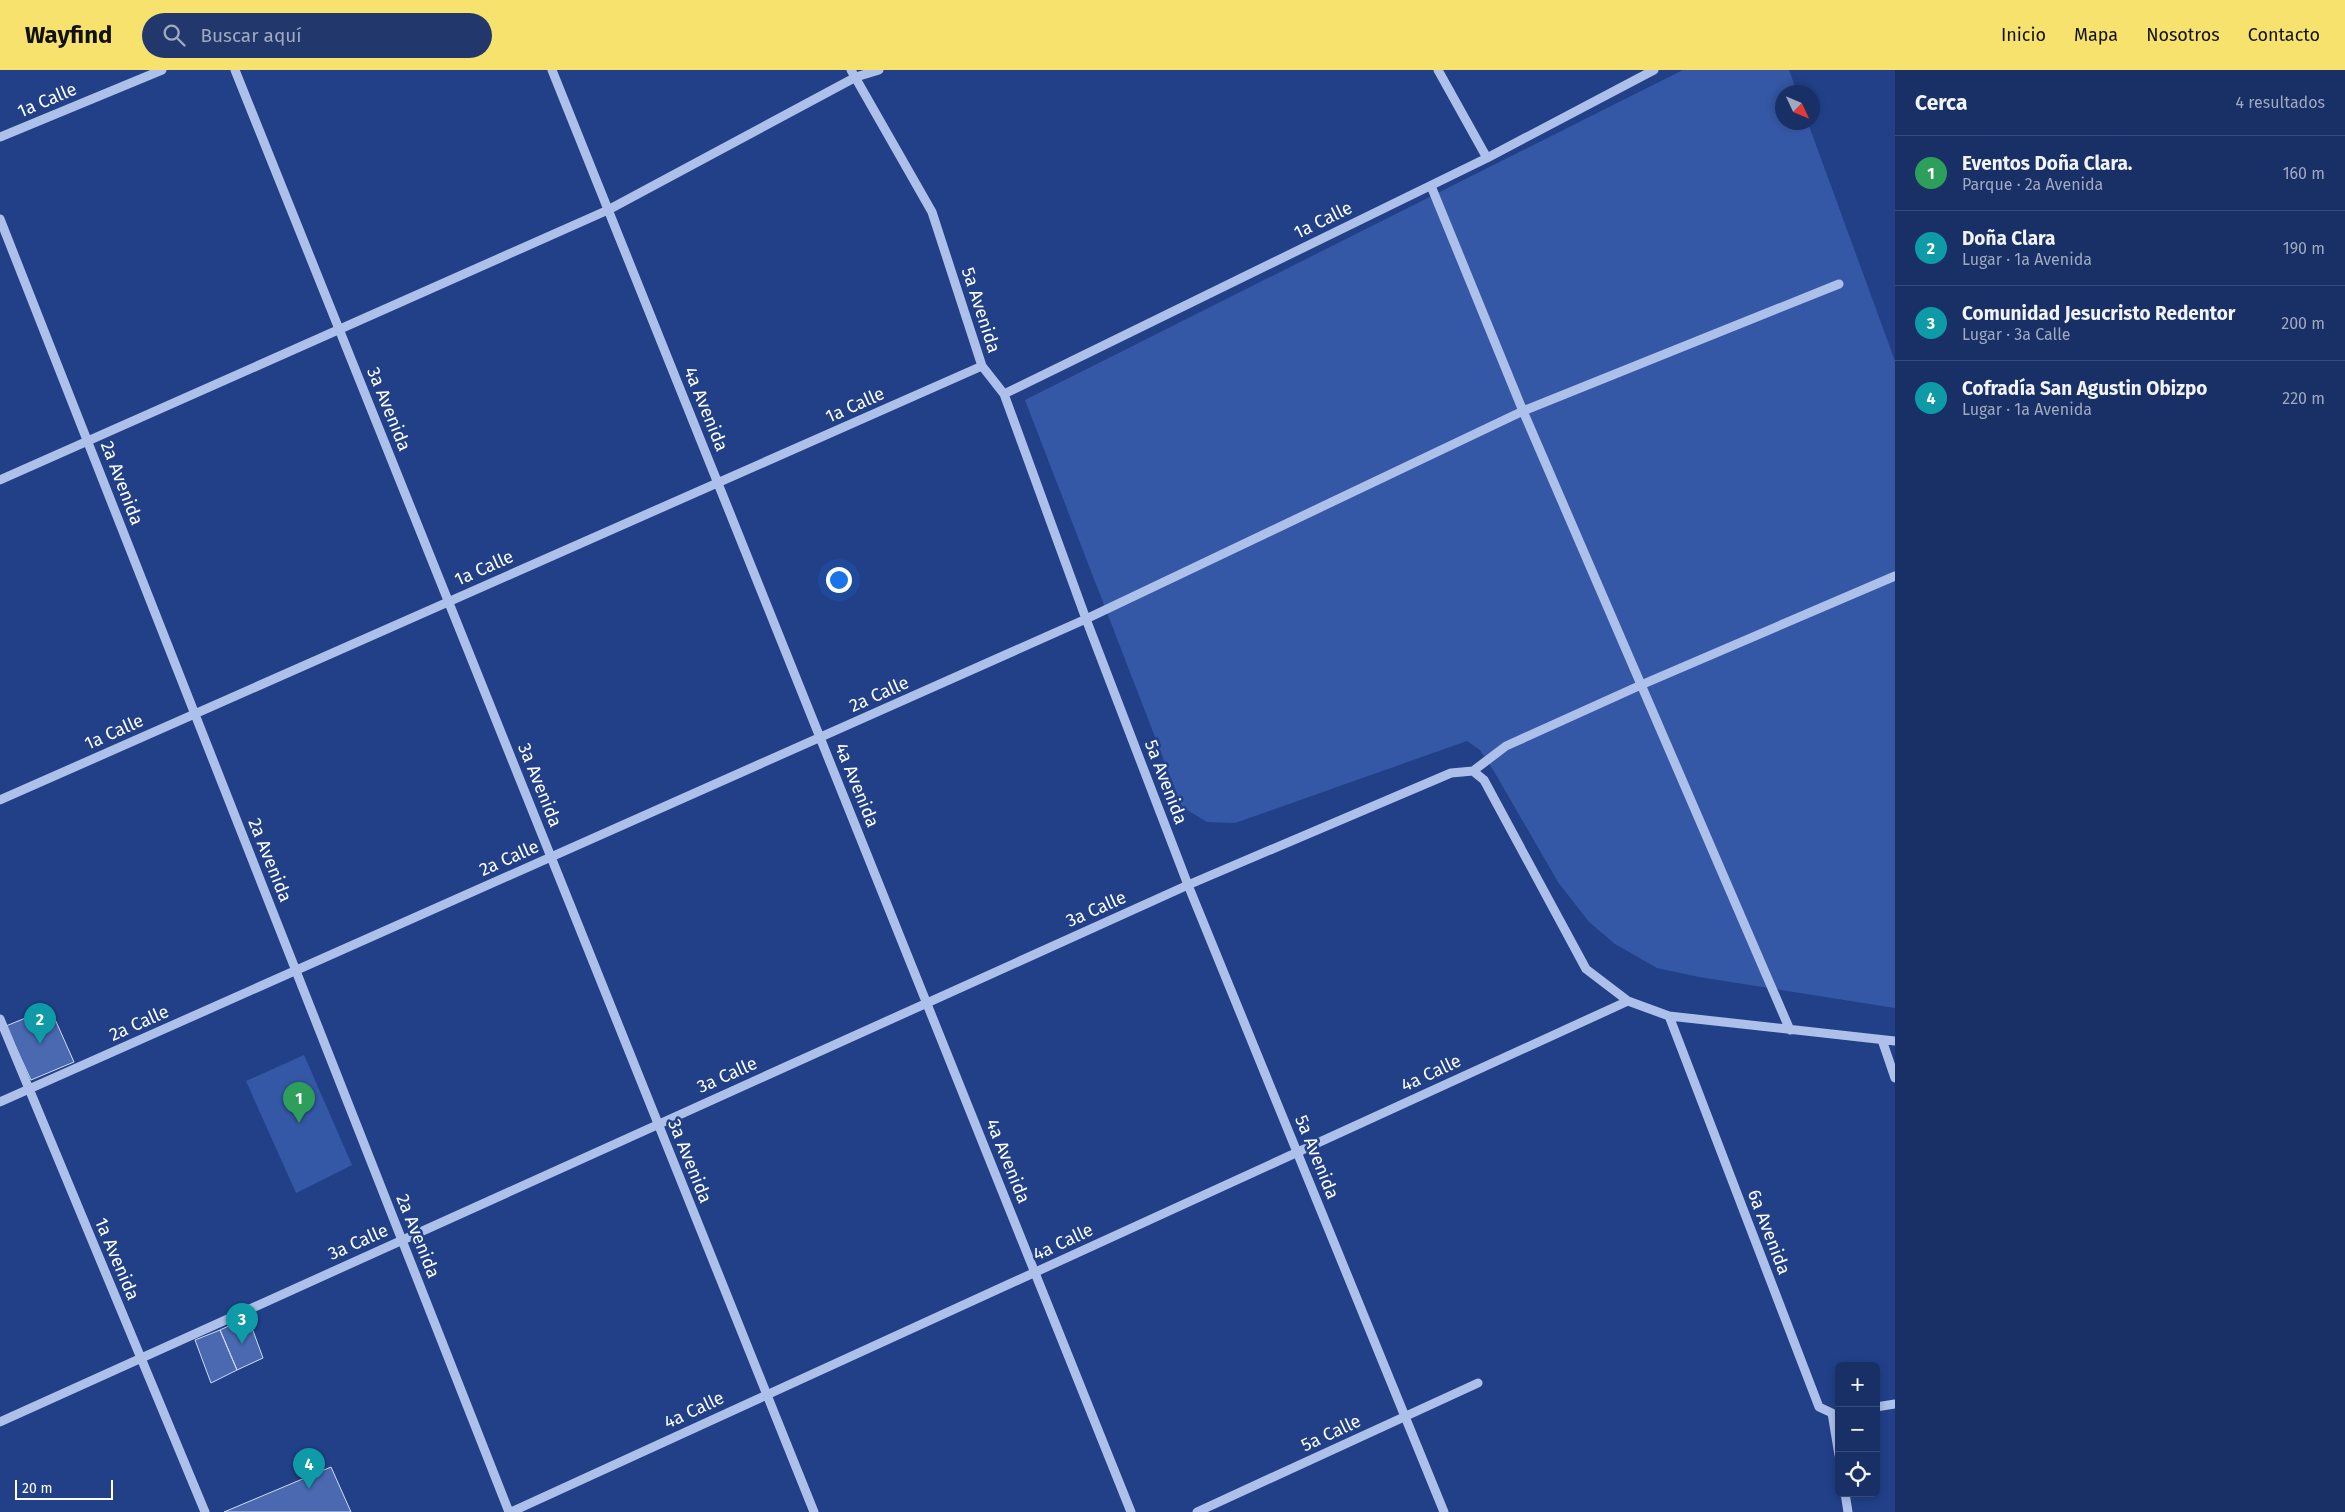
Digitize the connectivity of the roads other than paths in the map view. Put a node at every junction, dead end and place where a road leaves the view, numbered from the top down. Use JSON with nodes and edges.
{"nodes":[{"id":1,"x":162,"y":70,"type":"edge"},
{"id":2,"x":235,"y":70,"type":"edge"},
{"id":3,"x":552,"y":70,"type":"edge"},
{"id":4,"x":878,"y":70,"type":"edge"},
{"id":5,"x":1438,"y":70,"type":"edge"},
{"id":6,"x":1654,"y":70,"type":"edge"},
{"id":7,"x":853,"y":74,"type":"edge"},
{"id":8,"x":0,"y":137,"type":"edge"},
{"id":9,"x":1488,"y":158,"type":"junction"},
{"id":10,"x":1430,"y":186,"type":"junction"},
{"id":11,"x":608,"y":210,"type":"junction"},
{"id":12,"x":0,"y":219,"type":"edge"},
{"id":13,"x":1839,"y":284,"type":"dead end"},
{"id":14,"x":340,"y":330,"type":"junction"},
{"id":15,"x":982,"y":366,"type":"junction"},
{"id":16,"x":1004,"y":394,"type":"junction"},
{"id":17,"x":1523,"y":411,"type":"junction"},
{"id":18,"x":88,"y":441,"type":"junction"},
{"id":19,"x":0,"y":480,"type":"edge"},
{"id":20,"x":718,"y":483,"type":"junction"},
{"id":21,"x":1895,"y":576,"type":"edge"},
{"id":22,"x":448,"y":601,"type":"junction"},
{"id":23,"x":1086,"y":620,"type":"junction"},
{"id":24,"x":1641,"y":685,"type":"junction"},
{"id":25,"x":195,"y":714,"type":"junction"},
{"id":26,"x":820,"y":738,"type":"junction"},
{"id":27,"x":1473,"y":771,"type":"junction"},
{"id":28,"x":0,"y":800,"type":"edge"},
{"id":29,"x":551,"y":857,"type":"junction"},
{"id":30,"x":1188,"y":885,"type":"junction"},
{"id":31,"x":296,"y":970,"type":"junction"},
{"id":32,"x":1628,"y":1001,"type":"junction"},
{"id":33,"x":927,"y":1003,"type":"junction"},
{"id":34,"x":1669,"y":1016,"type":"junction"},
{"id":35,"x":0,"y":1019,"type":"edge"},
{"id":36,"x":1790,"y":1030,"type":"junction"},
{"id":37,"x":1882,"y":1040,"type":"junction"},
{"id":38,"x":1895,"y":1041,"type":"edge"},
{"id":39,"x":1895,"y":1078,"type":"edge"},
{"id":40,"x":29,"y":1089,"type":"junction"},
{"id":41,"x":0,"y":1102,"type":"edge"},
{"id":42,"x":658,"y":1124,"type":"junction"},
{"id":43,"x":1298,"y":1152,"type":"junction"},
{"id":44,"x":402,"y":1240,"type":"junction"},
{"id":45,"x":1035,"y":1272,"type":"junction"},
{"id":46,"x":141,"y":1358,"type":"junction"},
{"id":47,"x":1478,"y":1383,"type":"dead end"},
{"id":48,"x":767,"y":1394,"type":"junction"},
{"id":49,"x":1895,"y":1404,"type":"edge"},
{"id":50,"x":1880,"y":1406,"type":"edge"},
{"id":51,"x":1835,"y":1413,"type":"edge"},
{"id":52,"x":1405,"y":1416,"type":"junction"},
{"id":53,"x":0,"y":1422,"type":"edge"},
{"id":54,"x":1846,"y":1497,"type":"edge"},
{"id":55,"x":205,"y":1512,"type":"edge"},
{"id":56,"x":510,"y":1512,"type":"edge"},
{"id":57,"x":814,"y":1512,"type":"edge"},
{"id":58,"x":1131,"y":1512,"type":"edge"},
{"id":59,"x":1197,"y":1512,"type":"edge"},
{"id":60,"x":1444,"y":1512,"type":"edge"},
{"id":61,"x":1848,"y":1512,"type":"edge"}],
"edges":[{"from":1,"to":8,"type":"street","name":"1a Calle"},
{"from":2,"to":14,"type":"street","name":"3a Avenida"},
{"from":3,"to":11,"type":"street","name":"4a Avenida"},
{"from":4,"to":7,"type":"street"},
{"from":5,"to":9,"type":"street"},
{"from":6,"to":9,"type":"street","name":"1a Calle"},
{"from":7,"to":11,"type":"street"},
{"from":7,"to":15,"type":"street","name":"5a Avenida"},
{"from":9,"to":10,"type":"street","name":"1a Calle"},
{"from":10,"to":16,"type":"street","name":"1a Calle"},
{"from":10,"to":17,"type":"street"},
{"from":11,"to":14,"type":"street"},
{"from":11,"to":20,"type":"street","name":"4a Avenida"},
{"from":12,"to":18,"type":"street","name":"2a Avenida"},
{"from":13,"to":17,"type":"street","name":"2a Calle"},
{"from":14,"to":18,"type":"street"},
{"from":14,"to":22,"type":"street","name":"3a Avenida"},
{"from":15,"to":16,"type":"street","name":"5a Avenida"},
{"from":15,"to":20,"type":"street","name":"1a Calle"},
{"from":16,"to":23,"type":"street","name":"5a Avenida"},
{"from":17,"to":23,"type":"street","name":"2a Calle"},
{"from":17,"to":24,"type":"street"},
{"from":18,"to":19,"type":"street"},
{"from":18,"to":25,"type":"street","name":"2a Avenida"},
{"from":20,"to":22,"type":"street","name":"1a Calle"},
{"from":20,"to":26,"type":"street","name":"4a Avenida"},
{"from":21,"to":24,"type":"street"},
{"from":22,"to":25,"type":"street","name":"1a Calle"},
{"from":22,"to":29,"type":"street","name":"3a Avenida"},
{"from":23,"to":26,"type":"street","name":"2a Calle"},
{"from":23,"to":30,"type":"street","name":"5a Avenida"},
{"from":24,"to":27,"type":"street"},
{"from":24,"to":36,"type":"street"},
{"from":25,"to":28,"type":"street","name":"1a Calle"},
{"from":25,"to":31,"type":"street","name":"2a Avenida"},
{"from":26,"to":29,"type":"street","name":"2a Calle"},
{"from":26,"to":33,"type":"street","name":"4a Avenida"},
{"from":27,"to":30,"type":"street","name":"3a Calle"},
{"from":27,"to":32,"type":"street"},
{"from":29,"to":31,"type":"street","name":"2a Calle"},
{"from":29,"to":42,"type":"street","name":"3a Avenida"},
{"from":30,"to":33,"type":"street","name":"3a Calle"},
{"from":30,"to":43,"type":"street","name":"5a Avenida"},
{"from":31,"to":40,"type":"street","name":"2a Calle"},
{"from":31,"to":44,"type":"street","name":"2a Avenida"},
{"from":32,"to":34,"type":"street"},
{"from":32,"to":43,"type":"street","name":"4a Calle"},
{"from":33,"to":42,"type":"street","name":"3a Calle"},
{"from":33,"to":45,"type":"street","name":"4a Avenida"},
{"from":34,"to":36,"type":"street"},
{"from":34,"to":51,"type":"street","name":"6a Avenida"},
{"from":35,"to":40,"type":"street","name":"1a Avenida"},
{"from":36,"to":37,"type":"street"},
{"from":37,"to":38,"type":"street"},
{"from":37,"to":39,"type":"street"},
{"from":40,"to":41,"type":"street","name":"2a Calle"},
{"from":40,"to":46,"type":"street","name":"1a Avenida"},
{"from":42,"to":44,"type":"street","name":"3a Calle"},
{"from":42,"to":48,"type":"street","name":"3a Avenida"},
{"from":43,"to":45,"type":"street","name":"4a Calle"},
{"from":43,"to":52,"type":"street","name":"5a Avenida"},
{"from":44,"to":46,"type":"street","name":"3a Calle"},
{"from":44,"to":56,"type":"street","name":"2a Avenida"},
{"from":45,"to":48,"type":"street","name":"4a Calle"},
{"from":45,"to":58,"type":"street","name":"4a Avenida"},
{"from":46,"to":53,"type":"street","name":"3a Calle"},
{"from":46,"to":55,"type":"street","name":"1a Avenida"},
{"from":47,"to":52,"type":"street","name":"5a Calle"},
{"from":48,"to":56,"type":"street","name":"4a Calle"},
{"from":48,"to":57,"type":"street","name":"3a Avenida"},
{"from":49,"to":50,"type":"street"},
{"from":52,"to":59,"type":"street","name":"5a Calle"},
{"from":52,"to":60,"type":"street","name":"5a Avenida"},
{"from":54,"to":61,"type":"street"}]}
